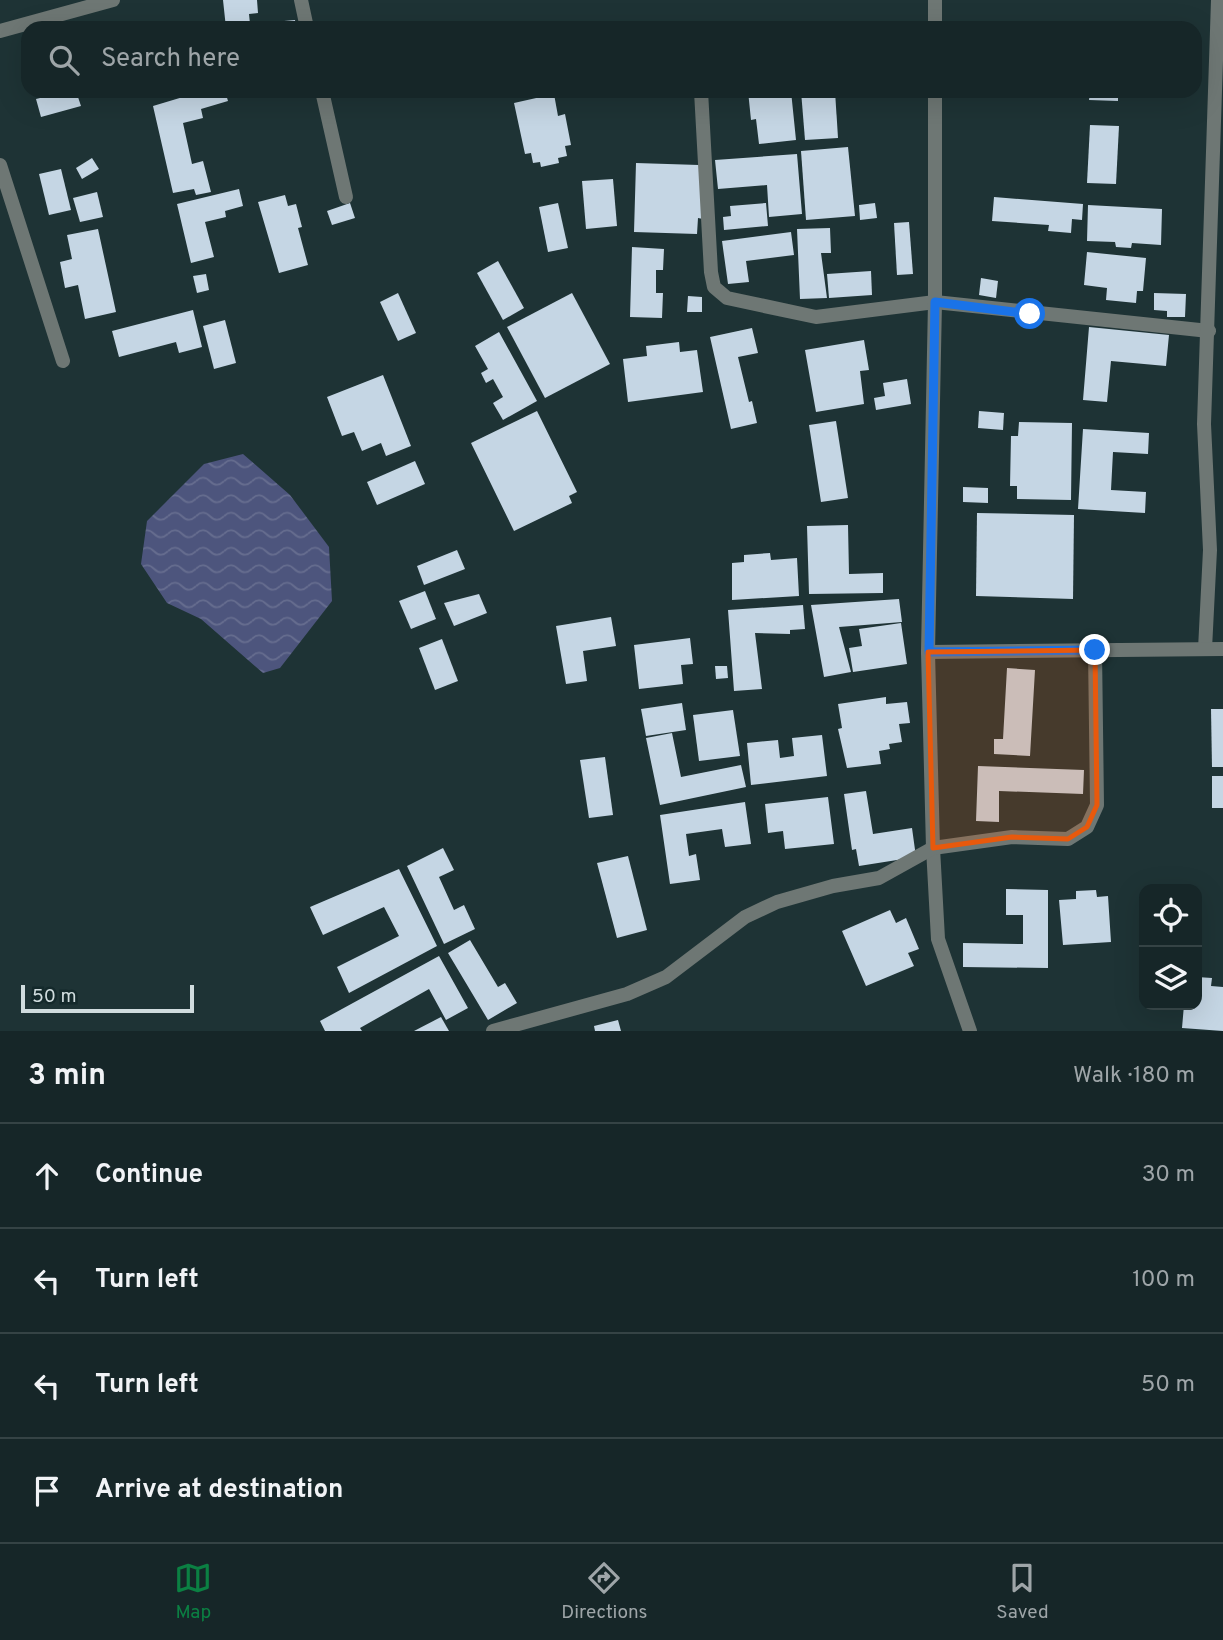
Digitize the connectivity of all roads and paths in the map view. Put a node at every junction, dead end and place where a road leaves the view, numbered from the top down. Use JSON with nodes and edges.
{"nodes":[{"id":1,"x":113,"y":0,"type":"edge"},
{"id":2,"x":301,"y":0,"type":"edge"},
{"id":3,"x":935,"y":0,"type":"edge"},
{"id":4,"x":1218,"y":0,"type":"edge"},
{"id":5,"x":36,"y":21,"type":"edge"},
{"id":6,"x":306,"y":21,"type":"edge"},
{"id":7,"x":935,"y":21,"type":"edge"},
{"id":8,"x":21,"y":25,"type":"edge"},
{"id":9,"x":0,"y":31,"type":"edge"},
{"id":10,"x":324,"y":98,"type":"edge"},
{"id":11,"x":701,"y":98,"type":"edge"},
{"id":12,"x":935,"y":98,"type":"edge"},
{"id":13,"x":0,"y":165,"type":"edge"},
{"id":14,"x":346,"y":197,"type":"dead end"},
{"id":15,"x":1217,"y":263,"type":"edge"},
{"id":16,"x":935,"y":302,"type":"junction"},
{"id":17,"x":1209,"y":331,"type":"junction"},
{"id":18,"x":63,"y":361,"type":"dead end"},
{"id":19,"x":1205,"y":649,"type":"junction"},
{"id":20,"x":1223,"y":649,"type":"edge"},
{"id":21,"x":1095,"y":650,"type":"junction"},
{"id":22,"x":929,"y":652,"type":"junction"},
{"id":23,"x":933,"y":848,"type":"junction"},
{"id":24,"x":493,"y":1031,"type":"edge"},
{"id":25,"x":971,"y":1031,"type":"edge"}],
"edges":[{"from":1,"to":5,"type":"street"},
{"from":2,"to":6,"type":"street"},
{"from":3,"to":7,"type":"street"},
{"from":4,"to":15,"type":"street"},
{"from":8,"to":9,"type":"street"},
{"from":10,"to":14,"type":"street"},
{"from":11,"to":16,"type":"street"},
{"from":12,"to":16,"type":"street"},
{"from":13,"to":18,"type":"street"},
{"from":15,"to":17,"type":"street"},
{"from":16,"to":17,"type":"street"},
{"from":16,"to":22,"type":"street"},
{"from":17,"to":19,"type":"street"},
{"from":19,"to":20,"type":"street"},
{"from":19,"to":21,"type":"street"},
{"from":21,"to":22,"type":"street"},
{"from":21,"to":23,"type":"street"},
{"from":22,"to":23,"type":"street"},
{"from":23,"to":24,"type":"street"},
{"from":23,"to":25,"type":"street"}]}
